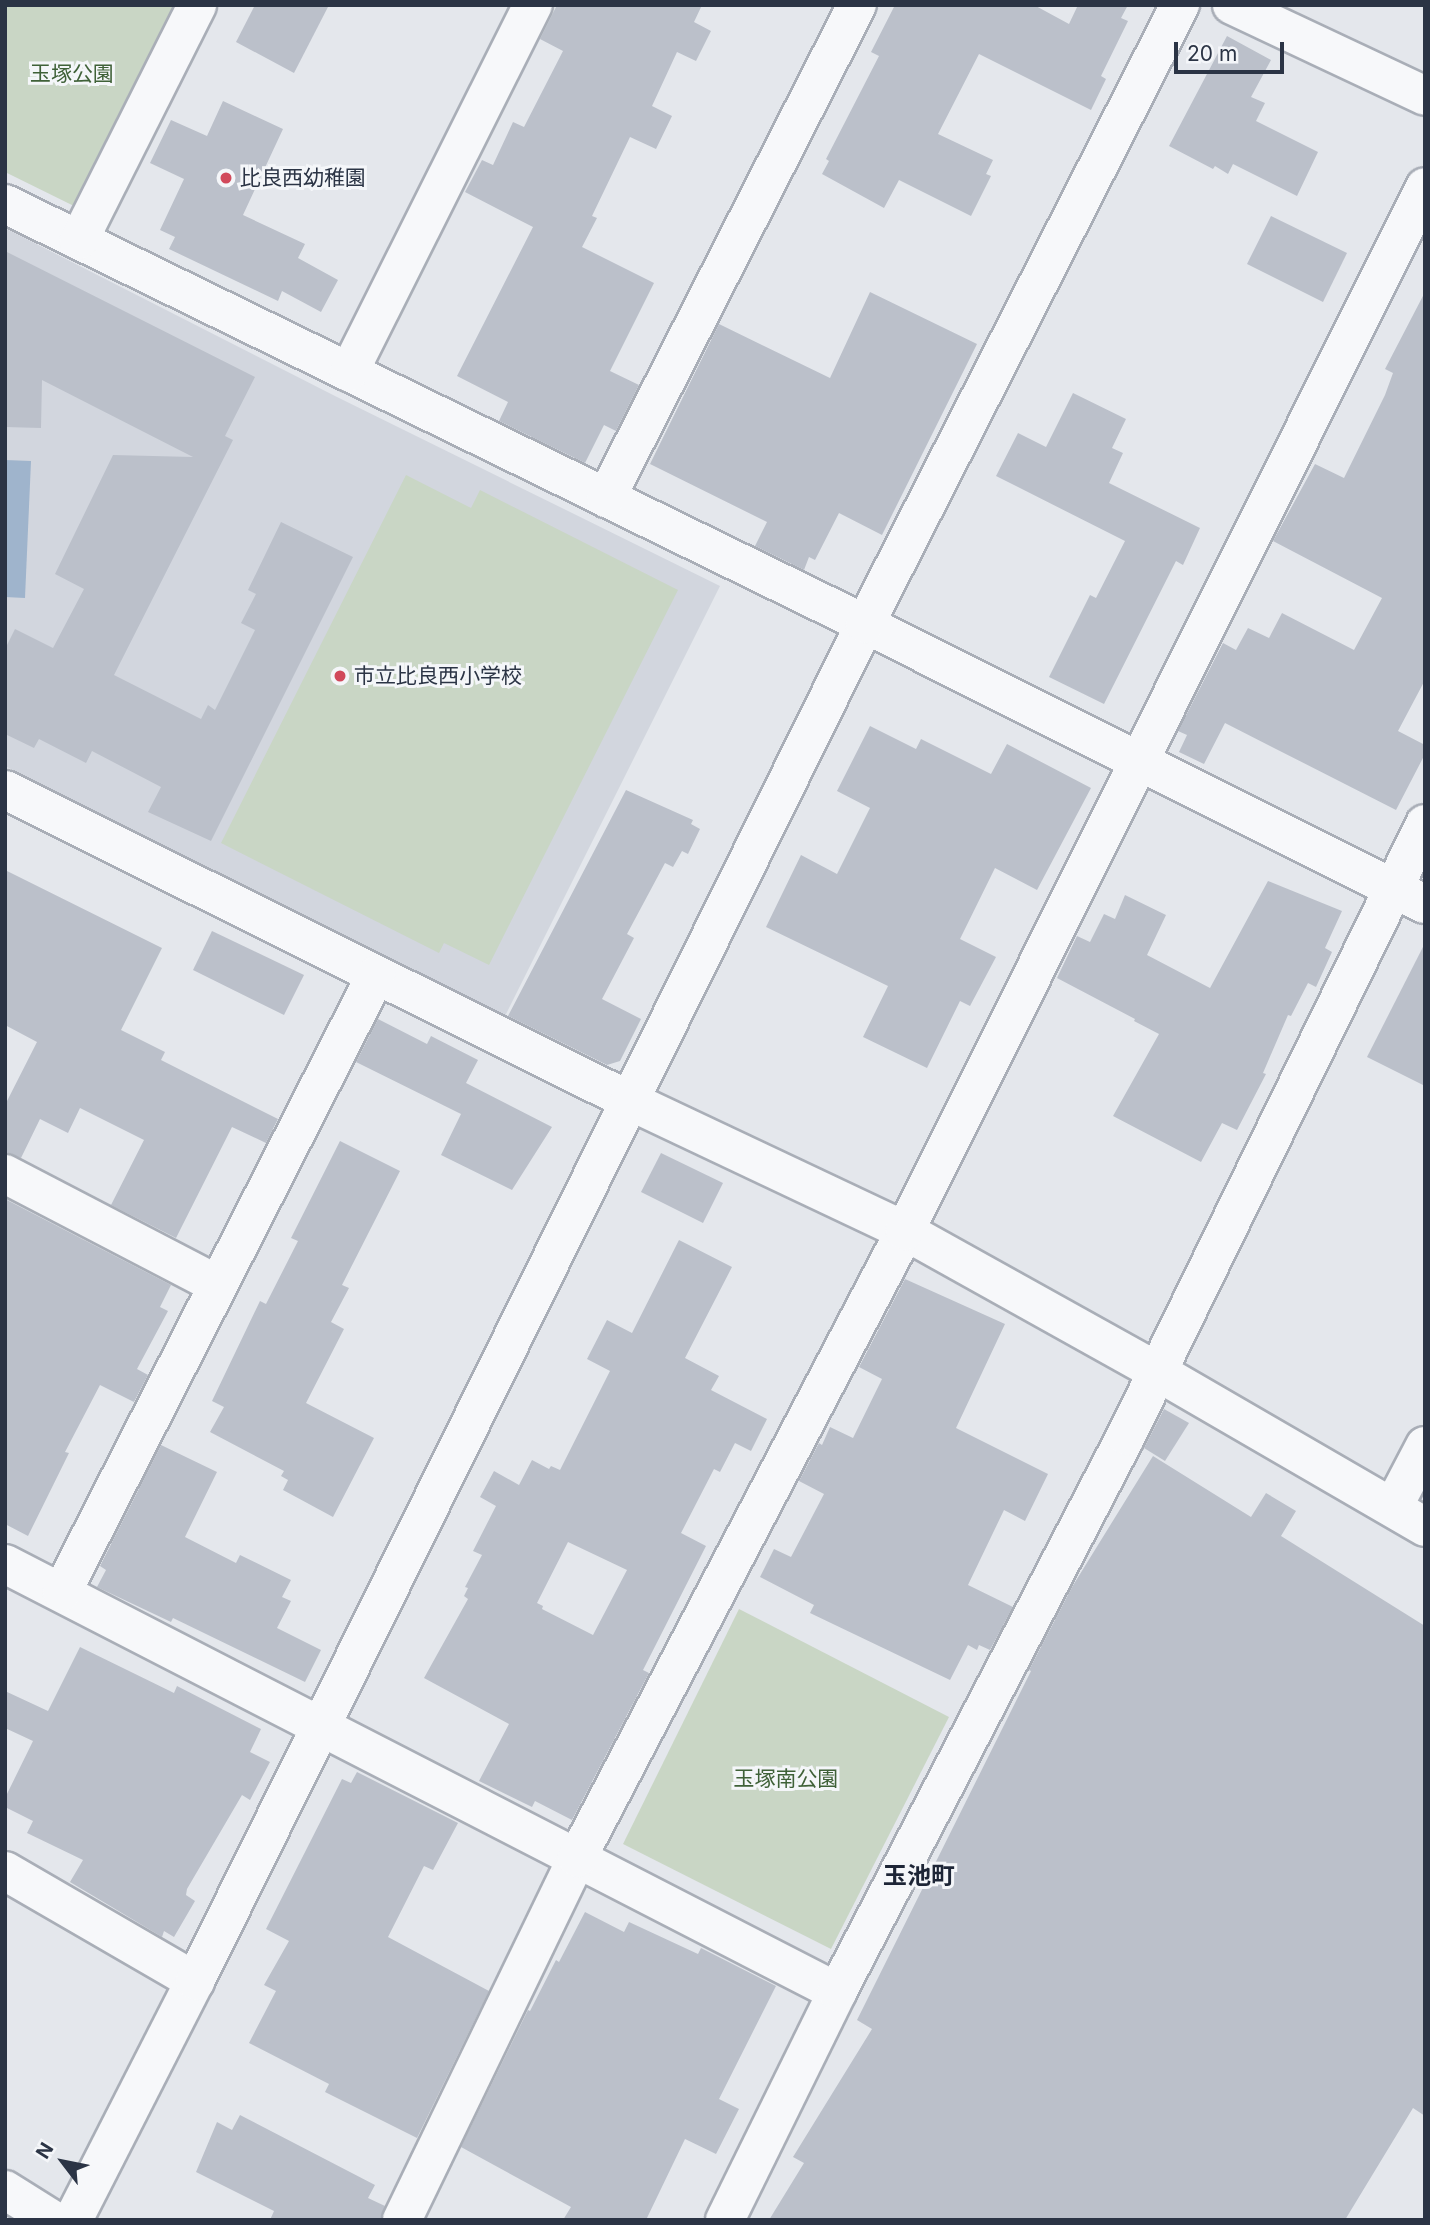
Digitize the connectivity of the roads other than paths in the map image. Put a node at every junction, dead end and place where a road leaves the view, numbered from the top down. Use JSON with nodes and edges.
{"nodes":[{"id":1,"x":197,"y":5,"type":"edge"},
{"id":2,"x":533,"y":5,"type":"edge"},
{"id":3,"x":857,"y":5,"type":"edge"},
{"id":4,"x":1180,"y":5,"type":"edge"},
{"id":5,"x":1232,"y":5,"type":"edge"},
{"id":6,"x":1425,"y":96,"type":"edge"},
{"id":7,"x":1425,"y":187,"type":"edge"},
{"id":8,"x":5,"y":204,"type":"edge"},
{"id":9,"x":79,"y":240,"type":"junction"},
{"id":10,"x":349,"y":372,"type":"junction"},
{"id":11,"x":606,"y":498,"type":"junction"},
{"id":12,"x":865,"y":624,"type":"junction"},
{"id":13,"x":1138,"y":760,"type":"junction"},
{"id":14,"x":5,"y":790,"type":"edge"},
{"id":15,"x":1425,"y":824,"type":"edge"},
{"id":16,"x":1409,"y":896,"type":"edge"},
{"id":17,"x":376,"y":975,"type":"junction"},
{"id":18,"x":630,"y":1101,"type":"junction"},
{"id":19,"x":5,"y":1174,"type":"edge"},
{"id":20,"x":905,"y":1231,"type":"junction"},
{"id":21,"x":218,"y":1285,"type":"junction"},
{"id":22,"x":1158,"y":1372,"type":"junction"},
{"id":23,"x":1425,"y":1446,"type":"edge"},
{"id":24,"x":1393,"y":1507,"type":"junction"},
{"id":25,"x":1425,"y":1527,"type":"edge"},
{"id":26,"x":5,"y":1564,"type":"edge"},
{"id":27,"x":62,"y":1592,"type":"junction"},
{"id":28,"x":322,"y":1725,"type":"junction"},
{"id":29,"x":577,"y":1858,"type":"junction"},
{"id":30,"x":5,"y":1871,"type":"edge"},
{"id":31,"x":195,"y":1980,"type":"junction"},
{"id":32,"x":837,"y":1992,"type":"junction"},
{"id":33,"x":5,"y":2190,"type":"edge"},
{"id":34,"x":53,"y":2220,"type":"edge"},
{"id":35,"x":73,"y":2220,"type":"edge"},
{"id":36,"x":402,"y":2220,"type":"edge"},
{"id":37,"x":725,"y":2220,"type":"edge"}],
"edges":[{"from":1,"to":9,"type":"street"},
{"from":2,"to":10,"type":"street"},
{"from":3,"to":11,"type":"street"},
{"from":4,"to":12,"type":"street"},
{"from":5,"to":6,"type":"street"},
{"from":7,"to":13,"type":"street"},
{"from":8,"to":9,"type":"street"},
{"from":9,"to":10,"type":"street"},
{"from":10,"to":11,"type":"street"},
{"from":11,"to":12,"type":"street"},
{"from":12,"to":13,"type":"street"},
{"from":12,"to":18,"type":"street"},
{"from":13,"to":16,"type":"street"},
{"from":13,"to":20,"type":"street"},
{"from":14,"to":17,"type":"street"},
{"from":15,"to":16,"type":"street"},
{"from":16,"to":22,"type":"street"},
{"from":17,"to":18,"type":"street"},
{"from":17,"to":21,"type":"street"},
{"from":18,"to":20,"type":"street"},
{"from":18,"to":28,"type":"street"},
{"from":19,"to":21,"type":"street"},
{"from":20,"to":22,"type":"street"},
{"from":20,"to":29,"type":"street"},
{"from":21,"to":27,"type":"street"},
{"from":22,"to":24,"type":"street"},
{"from":22,"to":32,"type":"street"},
{"from":23,"to":24,"type":"street"},
{"from":24,"to":25,"type":"street"},
{"from":26,"to":27,"type":"street"},
{"from":27,"to":28,"type":"street"},
{"from":28,"to":29,"type":"street"},
{"from":28,"to":31,"type":"street"},
{"from":29,"to":32,"type":"street"},
{"from":29,"to":36,"type":"street"},
{"from":30,"to":31,"type":"street"},
{"from":31,"to":35,"type":"street"},
{"from":32,"to":37,"type":"street"},
{"from":33,"to":34,"type":"street"}]}
